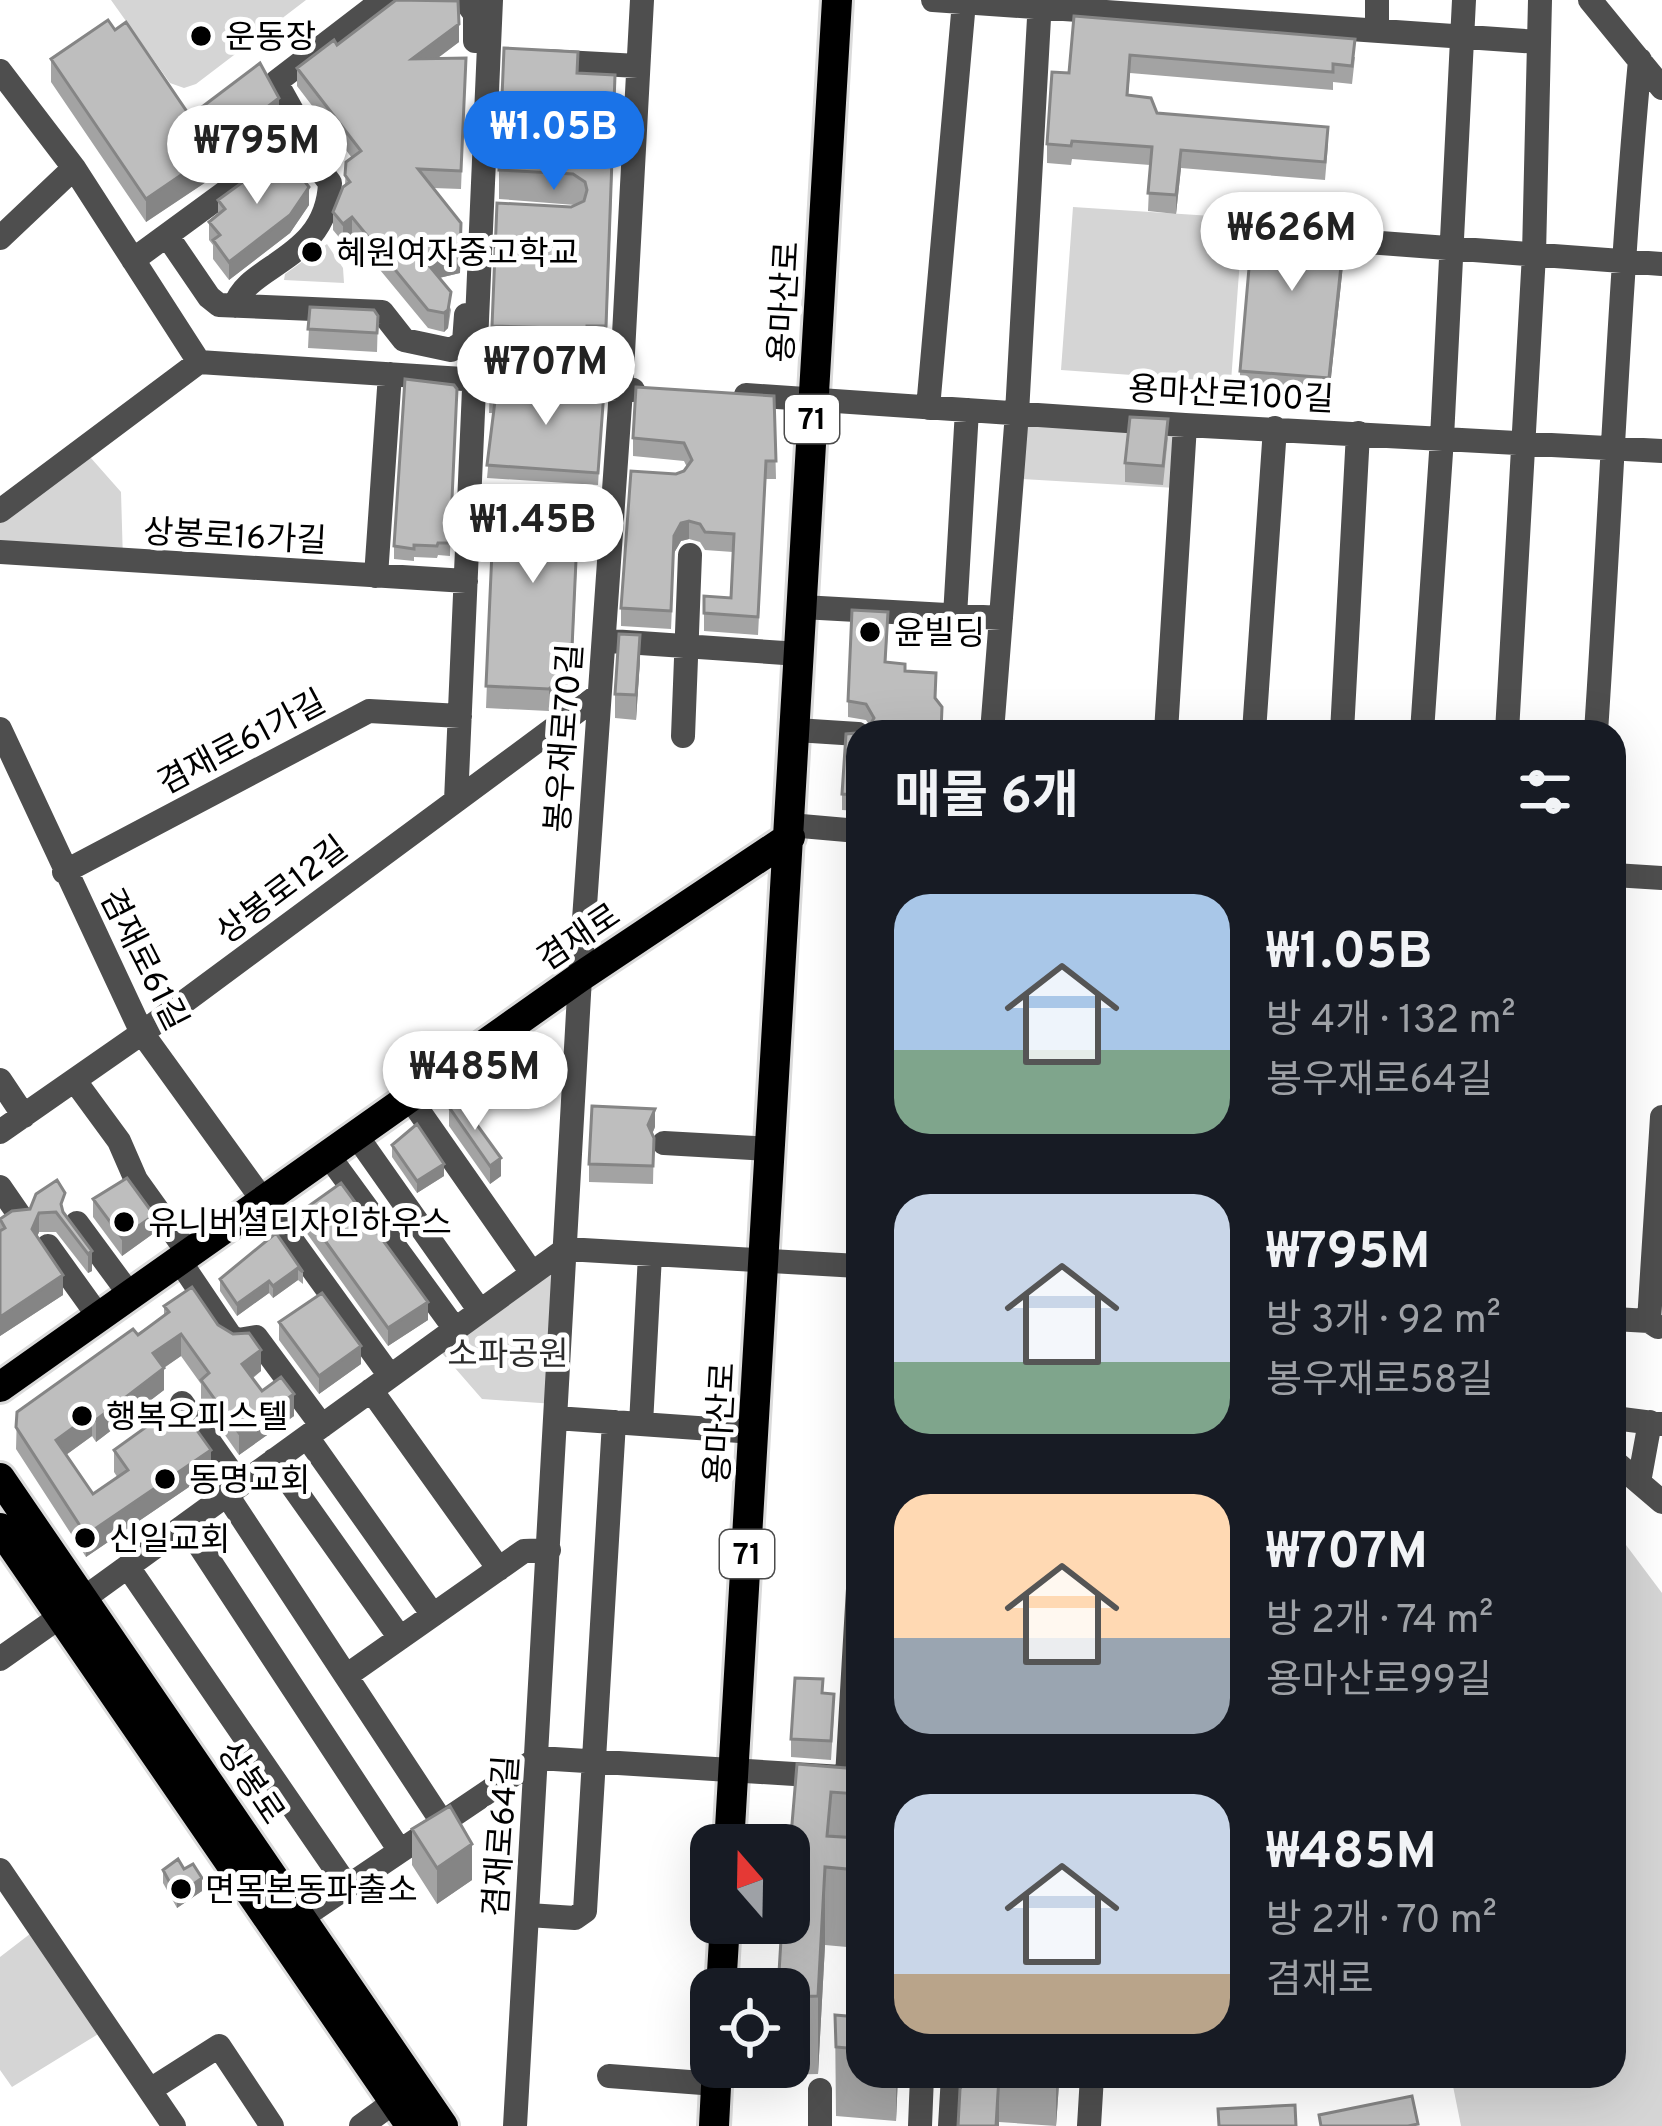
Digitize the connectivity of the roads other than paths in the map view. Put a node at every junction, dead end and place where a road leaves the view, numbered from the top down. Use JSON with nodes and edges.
{"nodes":[{"id":1,"x":383,"y":0,"type":"edge"},
{"id":2,"x":466,"y":0,"type":"edge"},
{"id":3,"x":491,"y":0,"type":"edge"},
{"id":4,"x":642,"y":0,"type":"edge"},
{"id":5,"x":837,"y":0,"type":"edge"},
{"id":6,"x":933,"y":0,"type":"edge"},
{"id":7,"x":1377,"y":0,"type":"edge"},
{"id":8,"x":1464,"y":0,"type":"edge"},
{"id":9,"x":1540,"y":0,"type":"edge"},
{"id":10,"x":1590,"y":0,"type":"edge"},
{"id":11,"x":964,"y":2,"type":"edge"},
{"id":12,"x":1040,"y":4,"type":"edge"},
{"id":13,"x":1204,"y":10,"type":"edge"},
{"id":14,"x":1377,"y":31,"type":"junction"},
{"id":15,"x":1462,"y":36,"type":"junction"},
{"id":16,"x":1539,"y":42,"type":"junction"},
{"id":17,"x":506,"y":60,"type":"junction"},
{"id":18,"x":1640,"y":60,"type":"junction"},
{"id":19,"x":638,"y":66,"type":"junction"},
{"id":20,"x":2,"y":79,"type":"edge"},
{"id":21,"x":1660,"y":81,"type":"edge"},
{"id":22,"x":298,"y":140,"type":"junction"},
{"id":23,"x":74,"y":168,"type":"junction"},
{"id":24,"x":169,"y":237,"type":"junction"},
{"id":25,"x":0,"y":238,"type":"edge"},
{"id":26,"x":1367,"y":242,"type":"dead end"},
{"id":27,"x":1449,"y":248,"type":"junction"},
{"id":28,"x":1534,"y":254,"type":"junction"},
{"id":29,"x":133,"y":260,"type":"junction"},
{"id":30,"x":1621,"y":261,"type":"junction"},
{"id":31,"x":1662,"y":264,"type":"edge"},
{"id":32,"x":235,"y":306,"type":"junction"},
{"id":33,"x":199,"y":362,"type":"junction"},
{"id":34,"x":390,"y":374,"type":"junction"},
{"id":35,"x":476,"y":380,"type":"junction"},
{"id":36,"x":1037,"y":386,"type":"dead end"},
{"id":37,"x":621,"y":389,"type":"junction"},
{"id":38,"x":667,"y":392,"type":"edge"},
{"id":39,"x":713,"y":394,"type":"edge"},
{"id":40,"x":813,"y":398,"type":"junction"},
{"id":41,"x":928,"y":408,"type":"junction"},
{"id":42,"x":967,"y":410,"type":"junction"},
{"id":43,"x":1017,"y":413,"type":"junction"},
{"id":44,"x":1185,"y":424,"type":"junction"},
{"id":45,"x":1275,"y":428,"type":"junction"},
{"id":46,"x":1358,"y":433,"type":"junction"},
{"id":47,"x":1442,"y":438,"type":"junction"},
{"id":48,"x":1523,"y":443,"type":"junction"},
{"id":49,"x":1615,"y":448,"type":"junction"},
{"id":50,"x":1662,"y":451,"type":"edge"},
{"id":51,"x":0,"y":511,"type":"edge"},
{"id":52,"x":0,"y":551,"type":"edge"},
{"id":53,"x":690,"y":555,"type":"dead end"},
{"id":54,"x":376,"y":576,"type":"junction"},
{"id":55,"x":466,"y":581,"type":"junction"},
{"id":56,"x":802,"y":607,"type":"junction"},
{"id":57,"x":955,"y":616,"type":"junction"},
{"id":58,"x":1001,"y":618,"type":"junction"},
{"id":59,"x":603,"y":640,"type":"junction"},
{"id":60,"x":687,"y":646,"type":"junction"},
{"id":61,"x":800,"y":654,"type":"junction"},
{"id":62,"x":598,"y":695,"type":"junction"},
{"id":63,"x":460,"y":716,"type":"junction"},
{"id":64,"x":993,"y":720,"type":"edge"},
{"id":65,"x":1167,"y":720,"type":"edge"},
{"id":66,"x":1255,"y":720,"type":"edge"},
{"id":67,"x":1343,"y":720,"type":"edge"},
{"id":68,"x":1423,"y":720,"type":"edge"},
{"id":69,"x":1508,"y":720,"type":"edge"},
{"id":70,"x":1597,"y":720,"type":"edge"},
{"id":71,"x":0,"y":729,"type":"edge"},
{"id":72,"x":796,"y":730,"type":"junction"},
{"id":73,"x":846,"y":733,"type":"edge"},
{"id":74,"x":683,"y":736,"type":"dead end"},
{"id":75,"x":456,"y":801,"type":"junction"},
{"id":76,"x":790,"y":831,"type":"junction"},
{"id":77,"x":846,"y":831,"type":"edge"},
{"id":78,"x":64,"y":872,"type":"junction"},
{"id":79,"x":1626,"y":876,"type":"edge"},
{"id":80,"x":1662,"y":878,"type":"edge"},
{"id":81,"x":580,"y":977,"type":"junction"},
{"id":82,"x":142,"y":1033,"type":"junction"},
{"id":83,"x":0,"y":1080,"type":"edge"},
{"id":84,"x":75,"y":1081,"type":"junction"},
{"id":85,"x":410,"y":1097,"type":"junction"},
{"id":86,"x":24,"y":1116,"type":"junction"},
{"id":87,"x":1662,"y":1117,"type":"edge"},
{"id":88,"x":0,"y":1132,"type":"edge"},
{"id":89,"x":356,"y":1135,"type":"junction"},
{"id":90,"x":664,"y":1143,"type":"dead end"},
{"id":91,"x":771,"y":1149,"type":"junction"},
{"id":92,"x":328,"y":1155,"type":"junction"},
{"id":93,"x":0,"y":1187,"type":"edge"},
{"id":94,"x":262,"y":1202,"type":"junction"},
{"id":95,"x":20,"y":1216,"type":"edge"},
{"id":96,"x":77,"y":1222,"type":"edge"},
{"id":97,"x":48,"y":1246,"type":"edge"},
{"id":98,"x":566,"y":1249,"type":"junction"},
{"id":99,"x":650,"y":1255,"type":"junction"},
{"id":100,"x":184,"y":1257,"type":"junction"},
{"id":101,"x":764,"y":1262,"type":"junction"},
{"id":102,"x":846,"y":1265,"type":"edge"},
{"id":103,"x":532,"y":1274,"type":"junction"},
{"id":104,"x":130,"y":1295,"type":"junction"},
{"id":105,"x":480,"y":1311,"type":"junction"},
{"id":106,"x":99,"y":1317,"type":"junction"},
{"id":107,"x":1655,"y":1325,"type":"edge"},
{"id":108,"x":455,"y":1329,"type":"junction"},
{"id":109,"x":380,"y":1383,"type":"junction"},
{"id":110,"x":0,"y":1387,"type":"edge"},
{"id":111,"x":182,"y":1403,"type":"edge"},
{"id":112,"x":556,"y":1418,"type":"junction"},
{"id":113,"x":1626,"y":1419,"type":"edge"},
{"id":114,"x":614,"y":1422,"type":"junction"},
{"id":115,"x":1656,"y":1423,"type":"edge"},
{"id":116,"x":641,"y":1424,"type":"junction"},
{"id":117,"x":314,"y":1431,"type":"junction"},
{"id":118,"x":754,"y":1432,"type":"junction"},
{"id":119,"x":274,"y":1460,"type":"junction"},
{"id":120,"x":0,"y":1478,"type":"edge"},
{"id":121,"x":1650,"y":1479,"type":"edge"},
{"id":122,"x":234,"y":1490,"type":"junction"},
{"id":123,"x":1662,"y":1502,"type":"edge"},
{"id":124,"x":186,"y":1525,"type":"junction"},
{"id":125,"x":0,"y":1528,"type":"edge"},
{"id":126,"x":549,"y":1550,"type":"junction"},
{"id":127,"x":128,"y":1567,"type":"junction"},
{"id":128,"x":499,"y":1568,"type":"junction"},
{"id":129,"x":72,"y":1608,"type":"junction"},
{"id":130,"x":433,"y":1616,"type":"junction"},
{"id":131,"x":400,"y":1638,"type":"junction"},
{"id":132,"x":0,"y":1659,"type":"edge"},
{"id":133,"x":346,"y":1676,"type":"junction"},
{"id":134,"x":538,"y":1757,"type":"junction"},
{"id":135,"x":594,"y":1761,"type":"junction"},
{"id":136,"x":734,"y":1772,"type":"junction"},
{"id":137,"x":846,"y":1777,"type":"edge"},
{"id":138,"x":442,"y":1822,"type":"junction"},
{"id":139,"x":730,"y":1824,"type":"edge"},
{"id":140,"x":400,"y":1851,"type":"junction"},
{"id":141,"x":0,"y":1870,"type":"edge"},
{"id":142,"x":347,"y":1886,"type":"junction"},
{"id":143,"x":528,"y":1916,"type":"junction"},
{"id":144,"x":301,"y":1918,"type":"junction"},
{"id":145,"x":690,"y":2075,"type":"edge"},
{"id":146,"x":609,"y":2076,"type":"dead end"},
{"id":147,"x":716,"y":2088,"type":"edge"},
{"id":148,"x":922,"y":2088,"type":"edge"},
{"id":149,"x":952,"y":2088,"type":"edge"},
{"id":150,"x":1091,"y":2088,"type":"edge"},
{"id":151,"x":150,"y":2090,"type":"junction"},
{"id":152,"x":820,"y":2090,"type":"dead end"},
{"id":153,"x":402,"y":2114,"type":"edge"},
{"id":154,"x":174,"y":2126,"type":"edge"},
{"id":155,"x":272,"y":2126,"type":"edge"},
{"id":156,"x":362,"y":2126,"type":"edge"},
{"id":157,"x":443,"y":2126,"type":"edge"},
{"id":158,"x":515,"y":2126,"type":"edge"},
{"id":159,"x":713,"y":2126,"type":"edge"},
{"id":160,"x":820,"y":2126,"type":"edge"},
{"id":161,"x":920,"y":2126,"type":"edge"},
{"id":162,"x":950,"y":2126,"type":"edge"},
{"id":163,"x":1089,"y":2126,"type":"edge"}],
"edges":[{"from":1,"to":22,"type":"street"},
{"from":2,"to":32,"type":"street"},
{"from":3,"to":17,"type":"street"},
{"from":4,"to":19,"type":"street","name":"봉우재로70길"},
{"from":5,"to":40,"type":"main road","name":"용마산로","number":"71"},
{"from":6,"to":11,"type":"street"},
{"from":7,"to":14,"type":"street"},
{"from":8,"to":15,"type":"street"},
{"from":9,"to":16,"type":"street"},
{"from":10,"to":18,"type":"street"},
{"from":11,"to":12,"type":"street"},
{"from":11,"to":41,"type":"street"},
{"from":12,"to":13,"type":"street"},
{"from":12,"to":43,"type":"street"},
{"from":13,"to":14,"type":"street"},
{"from":14,"to":15,"type":"street"},
{"from":15,"to":16,"type":"street"},
{"from":15,"to":27,"type":"street"},
{"from":16,"to":28,"type":"street"},
{"from":17,"to":19,"type":"street"},
{"from":17,"to":35,"type":"street"},
{"from":18,"to":21,"type":"street"},
{"from":18,"to":30,"type":"street"},
{"from":19,"to":37,"type":"street","name":"봉우재로70길"},
{"from":20,"to":23,"type":"street"},
{"from":22,"to":24,"type":"street"},
{"from":22,"to":32,"type":"street"},
{"from":23,"to":25,"type":"street"},
{"from":23,"to":29,"type":"street"},
{"from":24,"to":29,"type":"street"},
{"from":24,"to":32,"type":"street"},
{"from":26,"to":27,"type":"street"},
{"from":27,"to":28,"type":"street"},
{"from":27,"to":47,"type":"street"},
{"from":28,"to":30,"type":"street"},
{"from":28,"to":48,"type":"street"},
{"from":29,"to":33,"type":"street"},
{"from":30,"to":31,"type":"street"},
{"from":30,"to":49,"type":"street"},
{"from":33,"to":34,"type":"street"},
{"from":33,"to":51,"type":"street"},
{"from":34,"to":35,"type":"street"},
{"from":34,"to":54,"type":"street"},
{"from":35,"to":37,"type":"street"},
{"from":35,"to":55,"type":"street"},
{"from":36,"to":43,"type":"street"},
{"from":37,"to":38,"type":"street"},
{"from":37,"to":59,"type":"street","name":"봉우재로70길"},
{"from":39,"to":40,"type":"street","name":"용마산로100길"},
{"from":40,"to":41,"type":"street","name":"용마산로100길"},
{"from":40,"to":56,"type":"main road","name":"용마산로","number":"71"},
{"from":41,"to":42,"type":"street","name":"용마산로100길"},
{"from":42,"to":43,"type":"street","name":"용마산로100길"},
{"from":42,"to":57,"type":"street"},
{"from":43,"to":44,"type":"street","name":"용마산로100길"},
{"from":43,"to":58,"type":"street"},
{"from":44,"to":45,"type":"street","name":"용마산로100길"},
{"from":44,"to":65,"type":"street"},
{"from":45,"to":46,"type":"street","name":"용마산로100길"},
{"from":45,"to":66,"type":"street"},
{"from":46,"to":47,"type":"street","name":"용마산로100길"},
{"from":46,"to":67,"type":"street"},
{"from":47,"to":48,"type":"street","name":"용마산로100길"},
{"from":47,"to":68,"type":"street"},
{"from":48,"to":49,"type":"street","name":"용마산로100길"},
{"from":48,"to":69,"type":"street"},
{"from":49,"to":50,"type":"street","name":"용마산로100길"},
{"from":49,"to":70,"type":"street"},
{"from":52,"to":54,"type":"street","name":"상봉로16가길"},
{"from":53,"to":60,"type":"street"},
{"from":54,"to":55,"type":"street","name":"상봉로16가길"},
{"from":55,"to":63,"type":"street"},
{"from":56,"to":57,"type":"street"},
{"from":56,"to":61,"type":"main road","name":"용마산로","number":"71"},
{"from":57,"to":58,"type":"street"},
{"from":58,"to":64,"type":"street"},
{"from":59,"to":60,"type":"street"},
{"from":59,"to":62,"type":"street","name":"봉우재로70길"},
{"from":60,"to":61,"type":"street"},
{"from":60,"to":74,"type":"street"},
{"from":61,"to":72,"type":"main road","name":"용마산로","number":"71"},
{"from":62,"to":75,"type":"street","name":"상봉로12길"},
{"from":62,"to":81,"type":"street","name":"봉우재로70길"},
{"from":63,"to":75,"type":"street"},
{"from":63,"to":78,"type":"street","name":"겸재로61가길"},
{"from":71,"to":78,"type":"street","name":"겸재로61길"},
{"from":72,"to":73,"type":"street"},
{"from":72,"to":76,"type":"main road","name":"용마산로","number":"71"},
{"from":75,"to":82,"type":"street","name":"상봉로12길"},
{"from":76,"to":77,"type":"street"},
{"from":76,"to":81,"type":"main road","name":"겸재로"},
{"from":76,"to":91,"type":"main road","name":"용마산로","number":"71"},
{"from":78,"to":82,"type":"street","name":"겸재로61길"},
{"from":79,"to":80,"type":"street"},
{"from":81,"to":85,"type":"main road","name":"겸재로"},
{"from":81,"to":98,"type":"street","name":"겸재로64길"},
{"from":82,"to":84,"type":"street","name":"상봉로12길"},
{"from":82,"to":94,"type":"street","name":"겸재로61길"},
{"from":83,"to":86,"type":"street"},
{"from":84,"to":86,"type":"street","name":"상봉로12길"},
{"from":84,"to":100,"type":"street"},
{"from":85,"to":89,"type":"main road","name":"겸재로"},
{"from":85,"to":103,"type":"street"},
{"from":86,"to":88,"type":"street","name":"상봉로12길"},
{"from":87,"to":107,"type":"street"},
{"from":89,"to":92,"type":"main road","name":"겸재로"},
{"from":89,"to":105,"type":"street"},
{"from":90,"to":91,"type":"street"},
{"from":91,"to":101,"type":"main road","name":"용마산로","number":"71"},
{"from":92,"to":94,"type":"main road","name":"겸재로"},
{"from":92,"to":108,"type":"street"},
{"from":93,"to":95,"type":"street"},
{"from":94,"to":100,"type":"main road","name":"겸재로"},
{"from":94,"to":109,"type":"street"},
{"from":96,"to":104,"type":"street"},
{"from":97,"to":106,"type":"street"},
{"from":98,"to":99,"type":"street"},
{"from":98,"to":103,"type":"street"},
{"from":98,"to":112,"type":"street","name":"겸재로64길"},
{"from":99,"to":101,"type":"street"},
{"from":99,"to":116,"type":"street"},
{"from":100,"to":104,"type":"main road","name":"겸재로"},
{"from":100,"to":117,"type":"street"},
{"from":101,"to":102,"type":"street"},
{"from":101,"to":118,"type":"main road","name":"용마산로","number":"71"},
{"from":103,"to":105,"type":"street"},
{"from":104,"to":106,"type":"main road","name":"겸재로"},
{"from":105,"to":108,"type":"street"},
{"from":106,"to":110,"type":"main road","name":"겸재로"},
{"from":108,"to":109,"type":"street"},
{"from":109,"to":117,"type":"street"},
{"from":109,"to":128,"type":"street"},
{"from":111,"to":122,"type":"street"},
{"from":112,"to":114,"type":"street"},
{"from":112,"to":126,"type":"street","name":"겸재로64길"},
{"from":113,"to":115,"type":"street"},
{"from":114,"to":116,"type":"street"},
{"from":114,"to":135,"type":"street"},
{"from":115,"to":121,"type":"street"},
{"from":116,"to":118,"type":"street"},
{"from":117,"to":119,"type":"street"},
{"from":117,"to":130,"type":"street"},
{"from":118,"to":136,"type":"main road","name":"용마산로","number":"71"},
{"from":119,"to":122,"type":"street"},
{"from":119,"to":131,"type":"street"},
{"from":120,"to":129,"type":"main road","name":"상봉로"},
{"from":121,"to":123,"type":"street"},
{"from":122,"to":124,"type":"street"},
{"from":122,"to":133,"type":"street"},
{"from":124,"to":127,"type":"street"},
{"from":124,"to":140,"type":"street"},
{"from":125,"to":129,"type":"main road","name":"상봉로"},
{"from":126,"to":128,"type":"street"},
{"from":126,"to":134,"type":"street","name":"겸재로64길"},
{"from":127,"to":129,"type":"street"},
{"from":127,"to":142,"type":"street"},
{"from":128,"to":130,"type":"street"},
{"from":129,"to":132,"type":"street"},
{"from":129,"to":144,"type":"main road","name":"상봉로"},
{"from":129,"to":153,"type":"main road","name":"상봉로"},
{"from":130,"to":131,"type":"street"},
{"from":131,"to":133,"type":"street"},
{"from":133,"to":138,"type":"street"},
{"from":134,"to":135,"type":"street"},
{"from":134,"to":138,"type":"street"},
{"from":134,"to":143,"type":"street","name":"겸재로64길"},
{"from":135,"to":136,"type":"street"},
{"from":135,"to":143,"type":"street"},
{"from":136,"to":137,"type":"street"},
{"from":136,"to":139,"type":"main road","name":"용마산로","number":"71"},
{"from":138,"to":140,"type":"street"},
{"from":140,"to":142,"type":"street"},
{"from":141,"to":151,"type":"street"},
{"from":142,"to":144,"type":"street"},
{"from":143,"to":158,"type":"street","name":"겸재로64길"},
{"from":144,"to":157,"type":"main road","name":"상봉로"},
{"from":145,"to":146,"type":"street"},
{"from":147,"to":159,"type":"main road"},
{"from":148,"to":161,"type":"street"},
{"from":149,"to":162,"type":"street"},
{"from":150,"to":163,"type":"street"},
{"from":151,"to":154,"type":"street"},
{"from":151,"to":155,"type":"street"},
{"from":152,"to":160,"type":"street"},
{"from":153,"to":156,"type":"street"}]}
